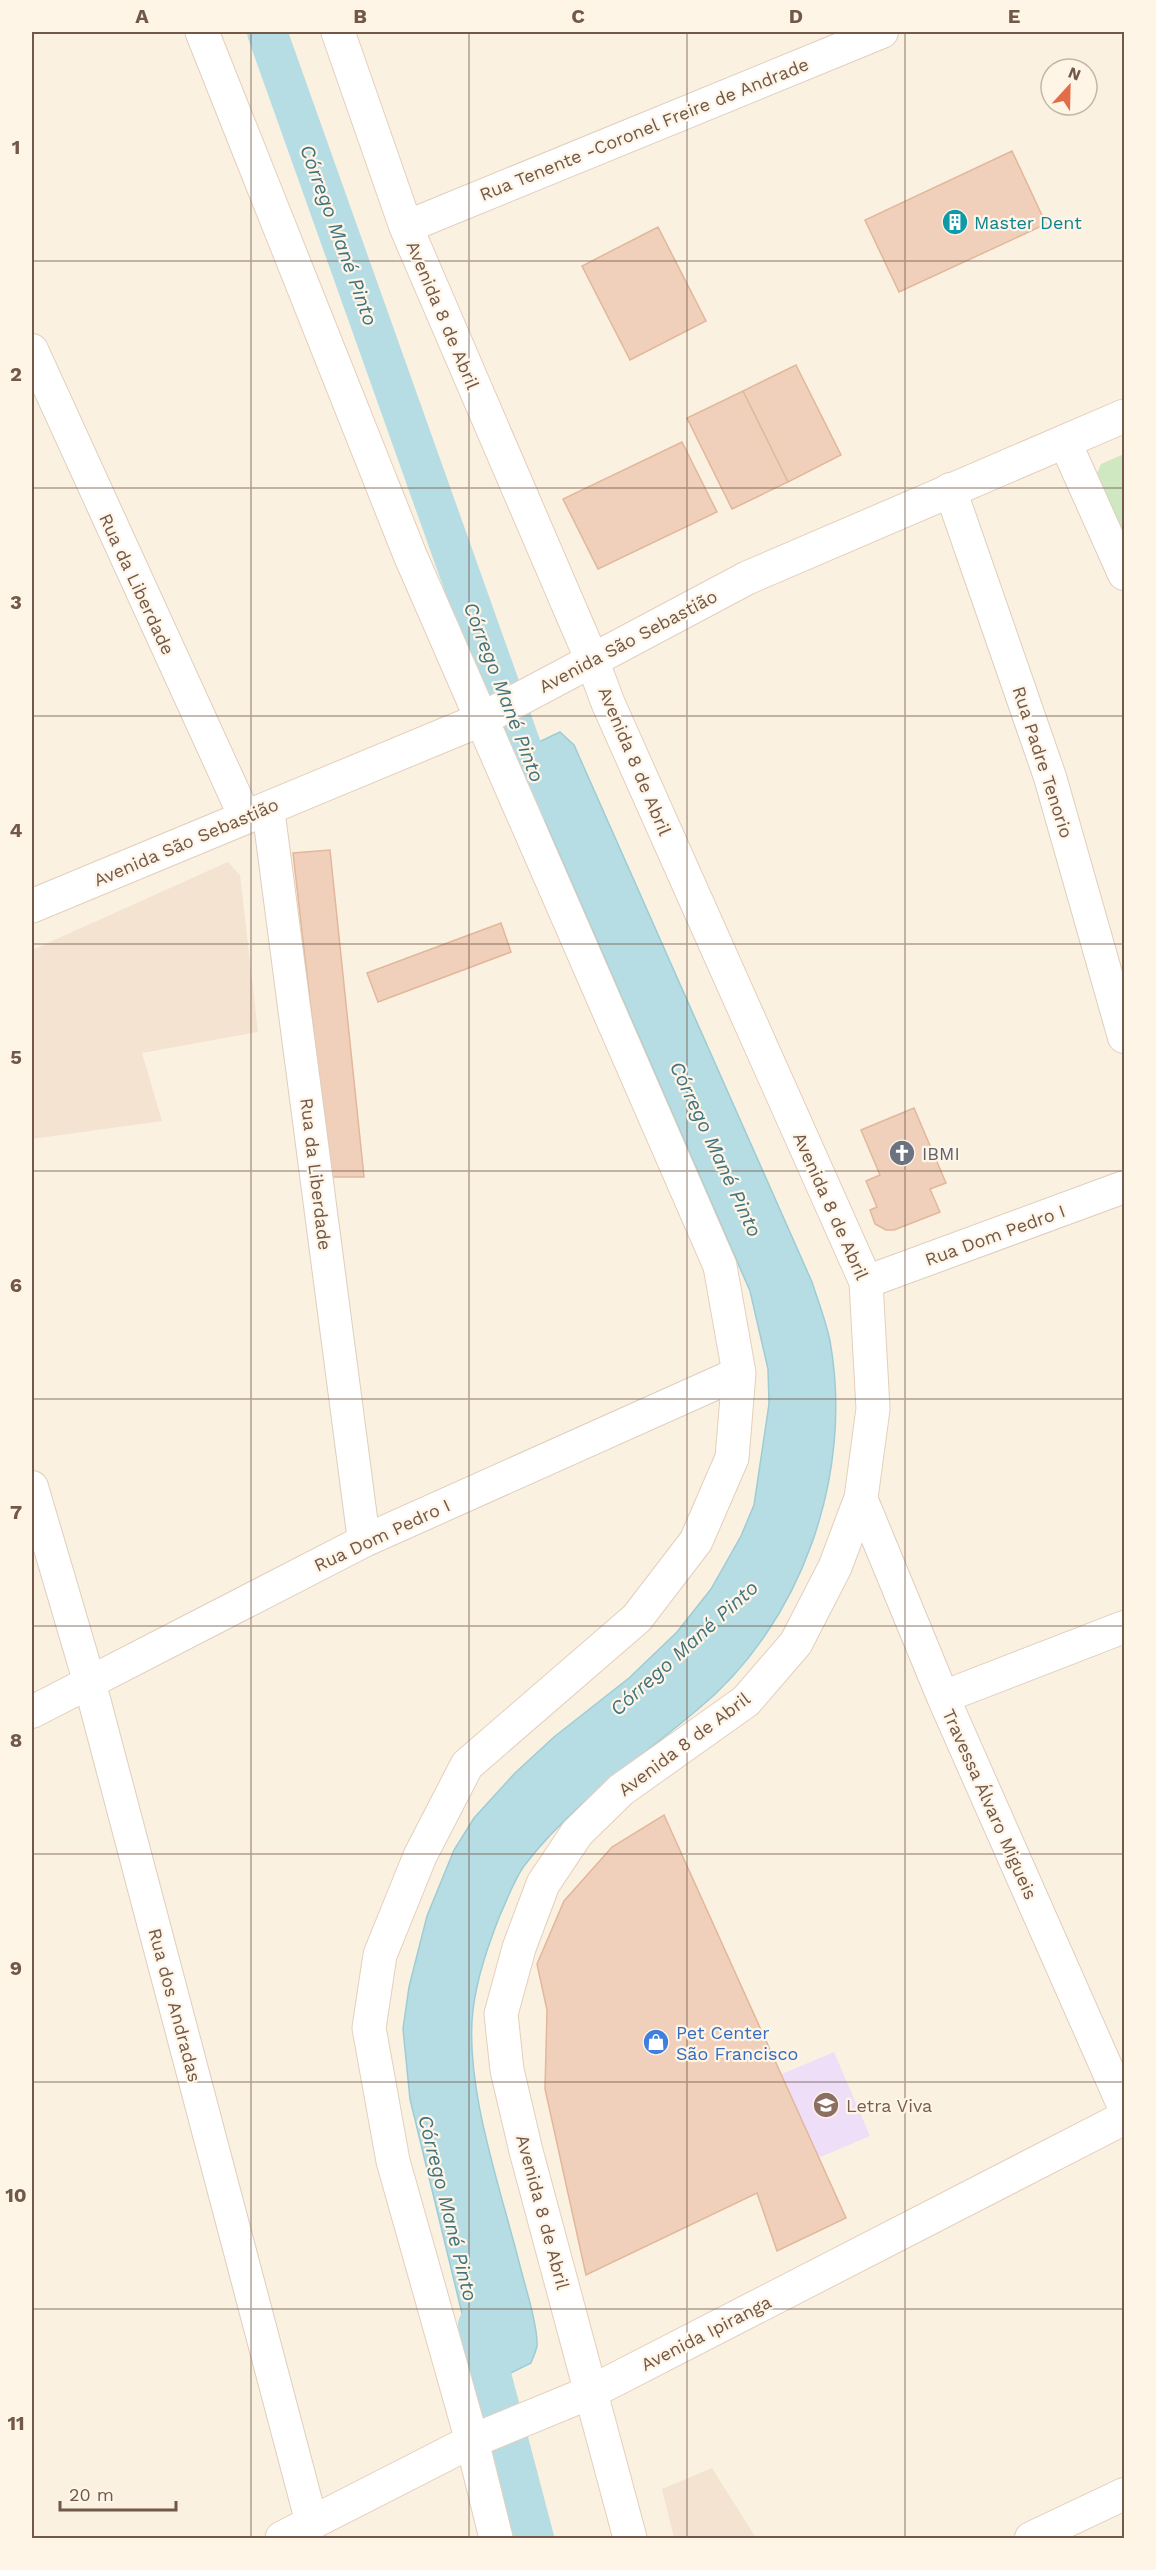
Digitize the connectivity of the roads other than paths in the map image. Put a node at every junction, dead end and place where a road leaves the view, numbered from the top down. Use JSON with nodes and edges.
{"nodes":[{"id":1,"x":202,"y":32,"type":"edge"},
{"id":2,"x":338,"y":32,"type":"edge"},
{"id":3,"x":882,"y":32,"type":"edge"},
{"id":4,"x":406,"y":227,"type":"junction"},
{"id":5,"x":32,"y":350,"type":"edge"},
{"id":6,"x":1125,"y":416,"type":"edge"},
{"id":7,"x":1065,"y":442,"type":"junction"},
{"id":8,"x":950,"y":489,"type":"junction"},
{"id":9,"x":1125,"y":574,"type":"edge"},
{"id":10,"x":585,"y":664,"type":"junction"},
{"id":11,"x":487,"y":716,"type":"junction"},
{"id":12,"x":256,"y":813,"type":"junction"},
{"id":13,"x":32,"y":906,"type":"edge"},
{"id":14,"x":1125,"y":1037,"type":"edge"},
{"id":15,"x":1125,"y":1187,"type":"edge"},
{"id":16,"x":866,"y":1282,"type":"junction"},
{"id":17,"x":739,"y":1373,"type":"junction"},
{"id":18,"x":32,"y":1487,"type":"edge"},
{"id":19,"x":861,"y":1498,"type":"junction"},
{"id":20,"x":364,"y":1541,"type":"junction"},
{"id":21,"x":1125,"y":1627,"type":"edge"},
{"id":22,"x":90,"y":1684,"type":"junction"},
{"id":23,"x":943,"y":1697,"type":"junction"},
{"id":24,"x":32,"y":1712,"type":"edge"},
{"id":25,"x":1125,"y":2107,"type":"edge"},
{"id":26,"x":1125,"y":2118,"type":"edge"},
{"id":27,"x":584,"y":2394,"type":"junction"},
{"id":28,"x":476,"y":2440,"type":"junction"},
{"id":29,"x":1125,"y":2494,"type":"edge"},
{"id":30,"x":312,"y":2524,"type":"junction"},
{"id":31,"x":282,"y":2538,"type":"edge"},
{"id":32,"x":496,"y":2538,"type":"edge"},
{"id":33,"x":630,"y":2538,"type":"edge"},
{"id":34,"x":1032,"y":2538,"type":"edge"}],
"edges":[{"from":1,"to":11,"type":"main road"},
{"from":2,"to":4,"type":"main road","name":"Avenida 8 de Abril"},
{"from":3,"to":4,"type":"street","name":"Rua Tenente -Coronel Freire de Andrade"},
{"from":4,"to":10,"type":"main road","name":"Avenida 8 de Abril"},
{"from":5,"to":12,"type":"street","name":"Rua da Liberdade"},
{"from":6,"to":7,"type":"main road","name":"Avenida São Sebastião"},
{"from":7,"to":8,"type":"main road","name":"Avenida São Sebastião"},
{"from":7,"to":9,"type":"street"},
{"from":8,"to":10,"type":"main road","name":"Avenida São Sebastião"},
{"from":8,"to":14,"type":"street","name":"Rua Padre Tenorio"},
{"from":10,"to":11,"type":"main road","name":"Avenida São Sebastião"},
{"from":10,"to":16,"type":"main road","name":"Avenida 8 de Abril"},
{"from":11,"to":12,"type":"main road","name":"Avenida São Sebastião"},
{"from":11,"to":17,"type":"main road"},
{"from":12,"to":13,"type":"main road","name":"Avenida São Sebastião"},
{"from":12,"to":20,"type":"street","name":"Rua da Liberdade"},
{"from":15,"to":16,"type":"street","name":"Rua Dom Pedro I"},
{"from":16,"to":19,"type":"main road","name":"Avenida 8 de Abril"},
{"from":17,"to":20,"type":"street","name":"Rua Dom Pedro I"},
{"from":17,"to":28,"type":"main road"},
{"from":18,"to":22,"type":"street","name":"Rua dos Andradas"},
{"from":19,"to":23,"type":"street","name":"Travessa Álvaro Migueis"},
{"from":19,"to":27,"type":"main road","name":"Avenida 8 de Abril"},
{"from":20,"to":22,"type":"street","name":"Rua Dom Pedro I"},
{"from":21,"to":23,"type":"street"},
{"from":22,"to":24,"type":"street","name":"Rua Dom Pedro I"},
{"from":22,"to":30,"type":"street","name":"Rua dos Andradas"},
{"from":23,"to":25,"type":"street","name":"Travessa Álvaro Migueis"},
{"from":26,"to":27,"type":"main road","name":"Avenida Ipiranga"},
{"from":27,"to":28,"type":"main road","name":"Avenida Ipiranga"},
{"from":27,"to":33,"type":"main road","name":"Avenida 8 de Abril"},
{"from":28,"to":30,"type":"main road","name":"Avenida Ipiranga"},
{"from":28,"to":32,"type":"main road"},
{"from":29,"to":34,"type":"street"},
{"from":30,"to":31,"type":"main road","name":"Avenida Ipiranga"}]}
